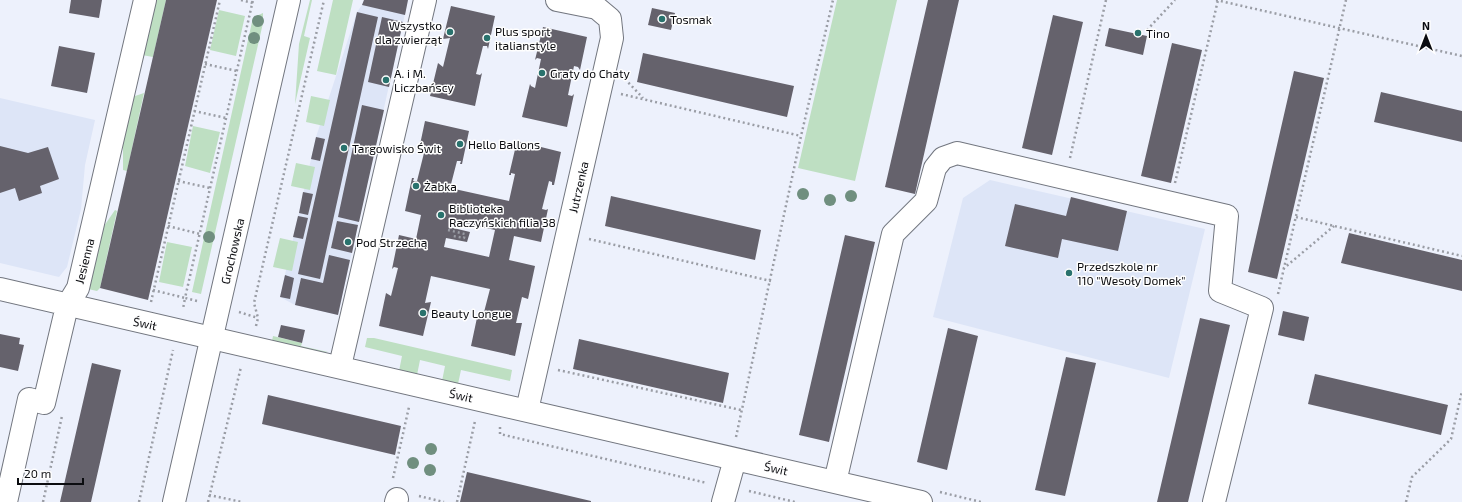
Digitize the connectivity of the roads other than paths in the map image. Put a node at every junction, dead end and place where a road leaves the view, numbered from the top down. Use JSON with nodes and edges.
{"nodes":[{"id":1,"x":145,"y":0,"type":"edge"},
{"id":2,"x":289,"y":0,"type":"edge"},
{"id":3,"x":425,"y":0,"type":"edge"},
{"id":4,"x":557,"y":0,"type":"edge"},
{"id":5,"x":0,"y":289,"type":"edge"},
{"id":6,"x":67,"y":306,"type":"junction"},
{"id":7,"x":212,"y":337,"type":"junction"},
{"id":8,"x":340,"y":366,"type":"junction"},
{"id":9,"x":527,"y":410,"type":"junction"},
{"id":10,"x":735,"y":449,"type":"junction"},
{"id":11,"x":834,"y":482,"type":"junction"},
{"id":12,"x":6,"y":502,"type":"edge"},
{"id":13,"x":174,"y":502,"type":"edge"},
{"id":14,"x":723,"y":502,"type":"edge"},
{"id":15,"x":922,"y":502,"type":"edge"},
{"id":16,"x":1214,"y":502,"type":"edge"}],
"edges":[{"from":1,"to":6,"type":"street","name":"Jesienna"},
{"from":2,"to":7,"type":"street","name":"Grochowska"},
{"from":3,"to":8,"type":"street"},
{"from":4,"to":9,"type":"street","name":"Jutrzenka"},
{"from":5,"to":6,"type":"street","name":"Świt"},
{"from":6,"to":7,"type":"street","name":"Świt"},
{"from":6,"to":12,"type":"street","name":"Jesienna"},
{"from":7,"to":8,"type":"street","name":"Świt"},
{"from":7,"to":13,"type":"street","name":"Grochowska"},
{"from":8,"to":9,"type":"street","name":"Świt"},
{"from":9,"to":10,"type":"street","name":"Świt"},
{"from":10,"to":11,"type":"street","name":"Świt"},
{"from":10,"to":14,"type":"street"},
{"from":11,"to":15,"type":"street","name":"Świt"},
{"from":11,"to":16,"type":"street"}]}
